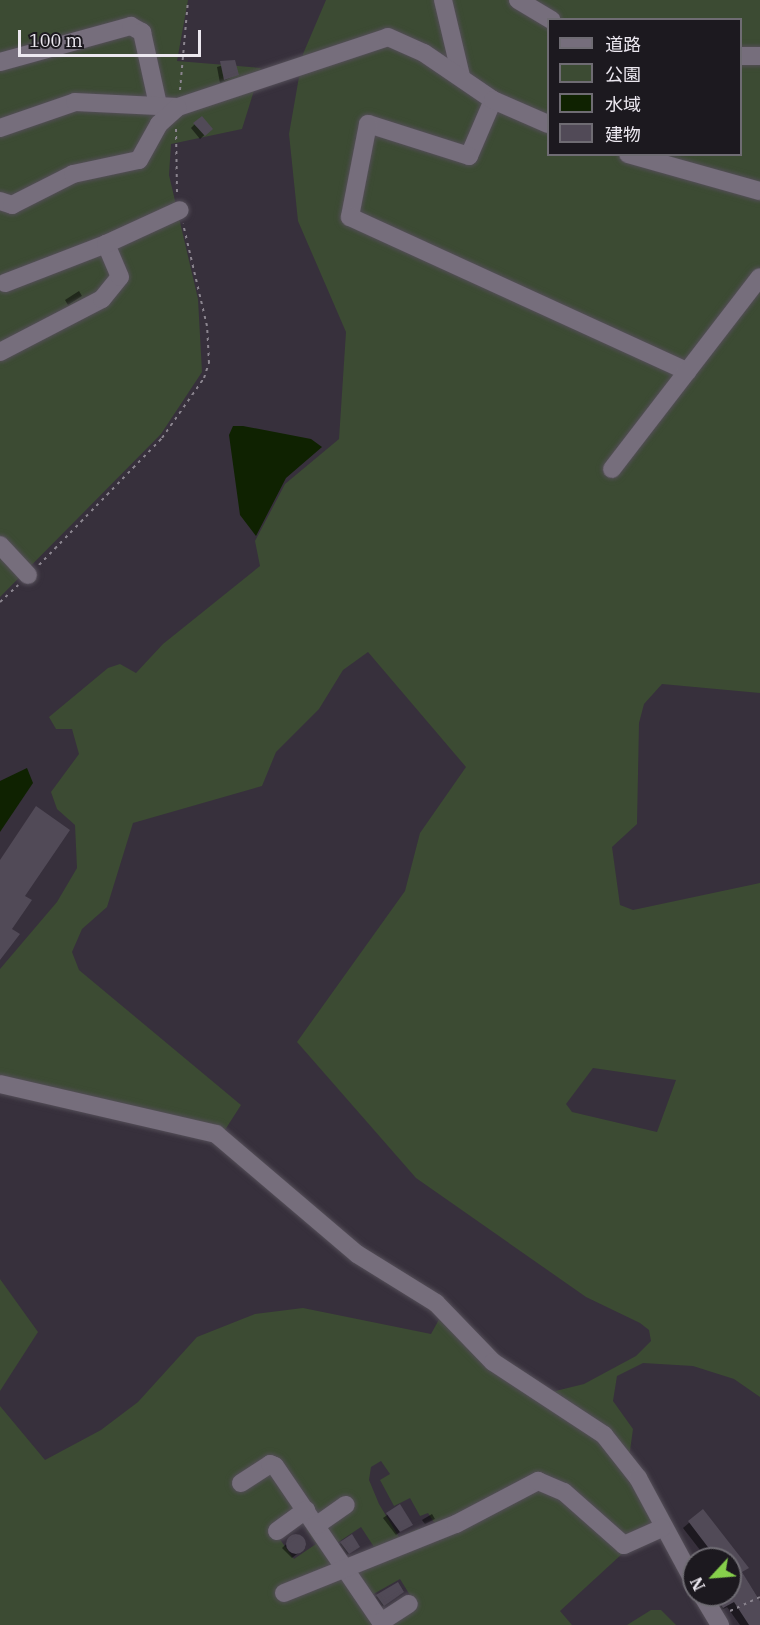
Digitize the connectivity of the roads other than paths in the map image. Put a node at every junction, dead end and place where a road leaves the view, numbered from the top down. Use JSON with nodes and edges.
{"nodes":[{"id":1,"x":443,"y":0,"type":"edge"},
{"id":2,"x":518,"y":0,"type":"edge"},
{"id":3,"x":548,"y":18,"type":"edge"},
{"id":4,"x":742,"y":56,"type":"edge"},
{"id":5,"x":760,"y":56,"type":"edge"},
{"id":6,"x":0,"y":62,"type":"edge"},
{"id":7,"x":461,"y":76,"type":"junction"},
{"id":8,"x":493,"y":100,"type":"junction"},
{"id":9,"x":158,"y":105,"type":"junction"},
{"id":10,"x":178,"y":107,"type":"junction"},
{"id":11,"x":547,"y":123,"type":"edge"},
{"id":12,"x":0,"y":128,"type":"edge"},
{"id":13,"x":635,"y":156,"type":"edge"},
{"id":14,"x":760,"y":191,"type":"edge"},
{"id":15,"x":0,"y":201,"type":"edge"},
{"id":16,"x":180,"y":210,"type":"road end"},
{"id":17,"x":106,"y":244,"type":"junction"},
{"id":18,"x":760,"y":277,"type":"edge"},
{"id":19,"x":5,"y":283,"type":"dead end"},
{"id":20,"x":0,"y":351,"type":"edge"},
{"id":21,"x":687,"y":371,"type":"junction"},
{"id":22,"x":612,"y":470,"type":"dead end"},
{"id":23,"x":0,"y":545,"type":"edge"},
{"id":24,"x":28,"y":575,"type":"road end"},
{"id":25,"x":0,"y":1084,"type":"edge"},
{"id":26,"x":241,"y":1483,"type":"dead end"},
{"id":27,"x":346,"y":1505,"type":"dead end"},
{"id":28,"x":306,"y":1510,"type":"junction"},
{"id":29,"x":317,"y":1525,"type":"junction"},
{"id":30,"x":662,"y":1528,"type":"junction"},
{"id":31,"x":277,"y":1531,"type":"dead end"},
{"id":32,"x":682,"y":1562,"type":"edge"},
{"id":33,"x":347,"y":1567,"type":"junction"},
{"id":34,"x":284,"y":1593,"type":"dead end"},
{"id":35,"x":409,"y":1604,"type":"dead end"},
{"id":36,"x":709,"y":1607,"type":"edge"},
{"id":37,"x":718,"y":1621,"type":"edge"},
{"id":38,"x":382,"y":1624,"type":"edge"}],
"edges":[{"from":1,"to":7,"type":"street"},
{"from":2,"to":3,"type":"street"},
{"from":4,"to":5,"type":"street"},
{"from":6,"to":9,"type":"street"},
{"from":7,"to":8,"type":"street"},
{"from":7,"to":10,"type":"street"},
{"from":8,"to":11,"type":"street"},
{"from":8,"to":21,"type":"street"},
{"from":9,"to":10,"type":"street"},
{"from":9,"to":12,"type":"street"},
{"from":10,"to":15,"type":"street"},
{"from":13,"to":14,"type":"street"},
{"from":16,"to":17,"type":"street"},
{"from":17,"to":19,"type":"street"},
{"from":17,"to":20,"type":"street"},
{"from":18,"to":21,"type":"street"},
{"from":21,"to":22,"type":"street"},
{"from":23,"to":24,"type":"street"},
{"from":25,"to":30,"type":"street"},
{"from":26,"to":28,"type":"street"},
{"from":27,"to":29,"type":"street"},
{"from":28,"to":29,"type":"street"},
{"from":28,"to":31,"type":"street"},
{"from":29,"to":33,"type":"street"},
{"from":30,"to":32,"type":"street"},
{"from":30,"to":33,"type":"street"},
{"from":33,"to":34,"type":"street"},
{"from":33,"to":38,"type":"street"},
{"from":35,"to":38,"type":"street"},
{"from":36,"to":37,"type":"street"}]}
